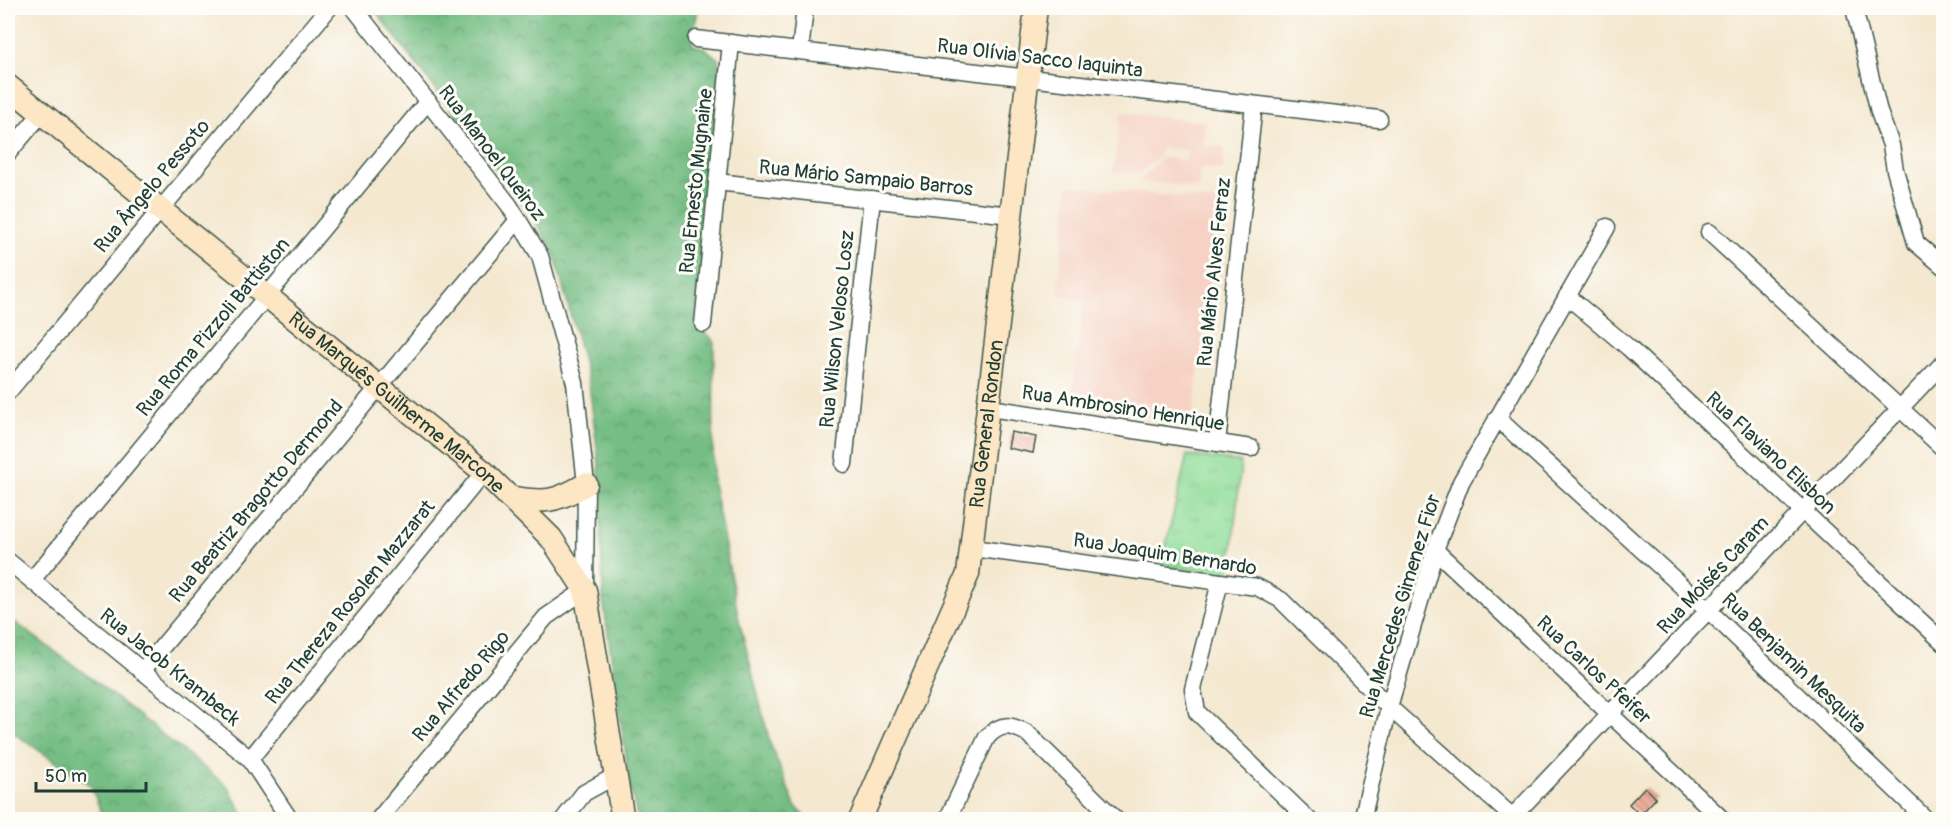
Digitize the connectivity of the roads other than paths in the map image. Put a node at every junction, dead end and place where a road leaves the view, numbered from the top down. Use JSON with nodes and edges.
{"nodes":[{"id":1,"x":329,"y":8,"type":"edge"},
{"id":2,"x":354,"y":8,"type":"edge"},
{"id":3,"x":805,"y":8,"type":"edge"},
{"id":4,"x":1036,"y":8,"type":"edge"},
{"id":5,"x":1854,"y":8,"type":"edge"},
{"id":6,"x":696,"y":39,"type":"dead end"},
{"id":7,"x":731,"y":43,"type":"junction"},
{"id":8,"x":800,"y":51,"type":"junction"},
{"id":9,"x":1028,"y":78,"type":"junction"},
{"id":10,"x":8,"y":86,"type":"edge"},
{"id":11,"x":428,"y":101,"type":"junction"},
{"id":12,"x":1254,"y":105,"type":"junction"},
{"id":13,"x":42,"y":114,"type":"junction"},
{"id":14,"x":1379,"y":119,"type":"dead end"},
{"id":15,"x":8,"y":153,"type":"edge"},
{"id":16,"x":717,"y":182,"type":"junction"},
{"id":17,"x":872,"y":200,"type":"junction"},
{"id":18,"x":160,"y":210,"type":"junction"},
{"id":19,"x":1011,"y":215,"type":"junction"},
{"id":20,"x":518,"y":220,"type":"junction"},
{"id":21,"x":1607,"y":226,"type":"dead end"},
{"id":22,"x":1709,"y":232,"type":"dead end"},
{"id":23,"x":1944,"y":267,"type":"edge"},
{"id":24,"x":266,"y":296,"type":"junction"},
{"id":25,"x":1567,"y":296,"type":"junction"},
{"id":26,"x":703,"y":324,"type":"dead end"},
{"id":27,"x":1944,"y":362,"type":"edge"},
{"id":28,"x":379,"y":387,"type":"junction"},
{"id":29,"x":8,"y":392,"type":"edge"},
{"id":30,"x":990,"y":408,"type":"junction"},
{"id":31,"x":1900,"y":408,"type":"junction"},
{"id":32,"x":1497,"y":418,"type":"junction"},
{"id":33,"x":1216,"y":443,"type":"junction"},
{"id":34,"x":1251,"y":448,"type":"dead end"},
{"id":35,"x":1944,"y":449,"type":"edge"},
{"id":36,"x":844,"y":464,"type":"dead end"},
{"id":37,"x":484,"y":472,"type":"junction"},
{"id":38,"x":585,"y":484,"type":"junction"},
{"id":39,"x":509,"y":497,"type":"junction"},
{"id":40,"x":1802,"y":511,"type":"junction"},
{"id":41,"x":972,"y":548,"type":"junction"},
{"id":42,"x":1436,"y":550,"type":"junction"},
{"id":43,"x":8,"y":561,"type":"edge"},
{"id":44,"x":32,"y":580,"type":"junction"},
{"id":45,"x":1220,"y":582,"type":"junction"},
{"id":46,"x":585,"y":590,"type":"junction"},
{"id":47,"x":1708,"y":610,"type":"junction"},
{"id":48,"x":1944,"y":643,"type":"edge"},
{"id":49,"x":142,"y":671,"type":"junction"},
{"id":50,"x":1389,"y":707,"type":"junction"},
{"id":51,"x":1610,"y":714,"type":"junction"},
{"id":52,"x":250,"y":759,"type":"junction"},
{"id":53,"x":615,"y":776,"type":"junction"},
{"id":54,"x":1515,"y":818,"type":"edge"},
{"id":55,"x":290,"y":819,"type":"edge"},
{"id":56,"x":378,"y":819,"type":"edge"},
{"id":57,"x":563,"y":819,"type":"edge"},
{"id":58,"x":623,"y":819,"type":"edge"},
{"id":59,"x":860,"y":819,"type":"edge"},
{"id":60,"x":946,"y":819,"type":"edge"},
{"id":61,"x":1116,"y":819,"type":"edge"},
{"id":62,"x":1309,"y":819,"type":"edge"},
{"id":63,"x":1362,"y":819,"type":"edge"},
{"id":64,"x":1723,"y":819,"type":"edge"},
{"id":65,"x":1927,"y":819,"type":"edge"}],
"edges":[{"from":1,"to":18,"type":"street","name":"Rua Ângelo Pessoto"},
{"from":2,"to":11,"type":"street","name":"Rua Manoel Queiroz"},
{"from":3,"to":8,"type":"street"},
{"from":4,"to":9,"type":"street","name":"Rua General Rondon"},
{"from":5,"to":23,"type":"street"},
{"from":6,"to":7,"type":"street","name":"Rua Olívia Sacco Iaquinta"},
{"from":7,"to":8,"type":"street","name":"Rua Olívia Sacco Iaquinta"},
{"from":7,"to":16,"type":"street","name":"Rua Ernesto Mugnaine"},
{"from":8,"to":9,"type":"street","name":"Rua Olívia Sacco Iaquinta"},
{"from":9,"to":12,"type":"street","name":"Rua Olívia Sacco Iaquinta"},
{"from":9,"to":19,"type":"street","name":"Rua General Rondon"},
{"from":10,"to":13,"type":"street","name":"Rua Marquês Guilherme Marcone"},
{"from":11,"to":20,"type":"street","name":"Rua Manoel Queiroz"},
{"from":11,"to":24,"type":"street","name":"Rua Roma Pizzoli Battiston"},
{"from":12,"to":14,"type":"street","name":"Rua Olívia Sacco Iaquinta"},
{"from":12,"to":33,"type":"street","name":"Rua Mário Alves Ferraz"},
{"from":13,"to":15,"type":"street"},
{"from":13,"to":18,"type":"street","name":"Rua Marquês Guilherme Marcone"},
{"from":16,"to":17,"type":"street","name":"Rua Mário Sampaio Barros"},
{"from":16,"to":26,"type":"street","name":"Rua Ernesto Mugnaine"},
{"from":17,"to":19,"type":"street","name":"Rua Mário Sampaio Barros"},
{"from":17,"to":36,"type":"street","name":"Rua Wilson Veloso Losz"},
{"from":18,"to":24,"type":"street","name":"Rua Marquês Guilherme Marcone"},
{"from":18,"to":29,"type":"street","name":"Rua Ângelo Pessoto"},
{"from":19,"to":30,"type":"street","name":"Rua General Rondon"},
{"from":20,"to":28,"type":"street","name":"Rua Beatriz Bragotto Dermond"},
{"from":20,"to":38,"type":"street","name":"Rua Manoel Queiroz"},
{"from":21,"to":25,"type":"street","name":"Rua Mercedes Gimenez Fior"},
{"from":22,"to":31,"type":"street"},
{"from":24,"to":28,"type":"street","name":"Rua Marquês Guilherme Marcone"},
{"from":24,"to":44,"type":"street","name":"Rua Roma Pizzoli Battiston"},
{"from":25,"to":32,"type":"street","name":"Rua Mercedes Gimenez Fior"},
{"from":25,"to":40,"type":"street","name":"Rua Flaviano Elisbon"},
{"from":27,"to":31,"type":"street","name":"Rua Moisés Caram"},
{"from":28,"to":37,"type":"street","name":"Rua Marquês Guilherme Marcone"},
{"from":28,"to":49,"type":"street","name":"Rua Beatriz Bragotto Dermond"},
{"from":30,"to":33,"type":"street","name":"Rua Ambrosino Henrique"},
{"from":30,"to":41,"type":"street","name":"Rua General Rondon"},
{"from":31,"to":35,"type":"street"},
{"from":31,"to":40,"type":"street","name":"Rua Moisés Caram"},
{"from":32,"to":42,"type":"street","name":"Rua Mercedes Gimenez Fior"},
{"from":32,"to":47,"type":"street","name":"Rua Benjamin Mesquita"},
{"from":33,"to":34,"type":"street","name":"Rua Ambrosino Henrique"},
{"from":37,"to":39,"type":"street","name":"Rua Marquês Guilherme Marcone"},
{"from":37,"to":52,"type":"street","name":"Rua Thereza Rosolen Mazzarat"},
{"from":38,"to":39,"type":"street"},
{"from":38,"to":46,"type":"street","name":"Rua Manoel Queiroz"},
{"from":39,"to":46,"type":"street","name":"Rua Marquês Guilherme Marcone"},
{"from":40,"to":47,"type":"street","name":"Rua Moisés Caram"},
{"from":40,"to":48,"type":"street","name":"Rua Flaviano Elisbon"},
{"from":41,"to":45,"type":"street","name":"Rua Joaquim Bernardo"},
{"from":41,"to":59,"type":"street","name":"Rua General Rondon"},
{"from":42,"to":50,"type":"street","name":"Rua Mercedes Gimenez Fior"},
{"from":42,"to":51,"type":"street","name":"Rua Carlos Pfeifer"},
{"from":43,"to":44,"type":"street","name":"Rua Jacob Krambeck"},
{"from":44,"to":49,"type":"street","name":"Rua Jacob Krambeck"},
{"from":45,"to":50,"type":"street","name":"Rua Joaquim Bernardo"},
{"from":45,"to":62,"type":"street"},
{"from":46,"to":53,"type":"street","name":"Rua Marquês Guilherme Marcone"},
{"from":46,"to":56,"type":"street","name":"Rua Alfredo Rigo"},
{"from":47,"to":51,"type":"street","name":"Rua Moisés Caram"},
{"from":47,"to":65,"type":"street","name":"Rua Benjamin Mesquita"},
{"from":49,"to":52,"type":"street","name":"Rua Jacob Krambeck"},
{"from":50,"to":54,"type":"street","name":"Rua Joaquim Bernardo"},
{"from":50,"to":63,"type":"street","name":"Rua Mercedes Gimenez Fior"},
{"from":51,"to":54,"type":"street","name":"Rua Moisés Caram"},
{"from":51,"to":64,"type":"street","name":"Rua Carlos Pfeifer"},
{"from":52,"to":55,"type":"street","name":"Rua Jacob Krambeck"},
{"from":53,"to":57,"type":"street"},
{"from":53,"to":58,"type":"street","name":"Rua Marquês Guilherme Marcone"},
{"from":60,"to":61,"type":"street"}]}
